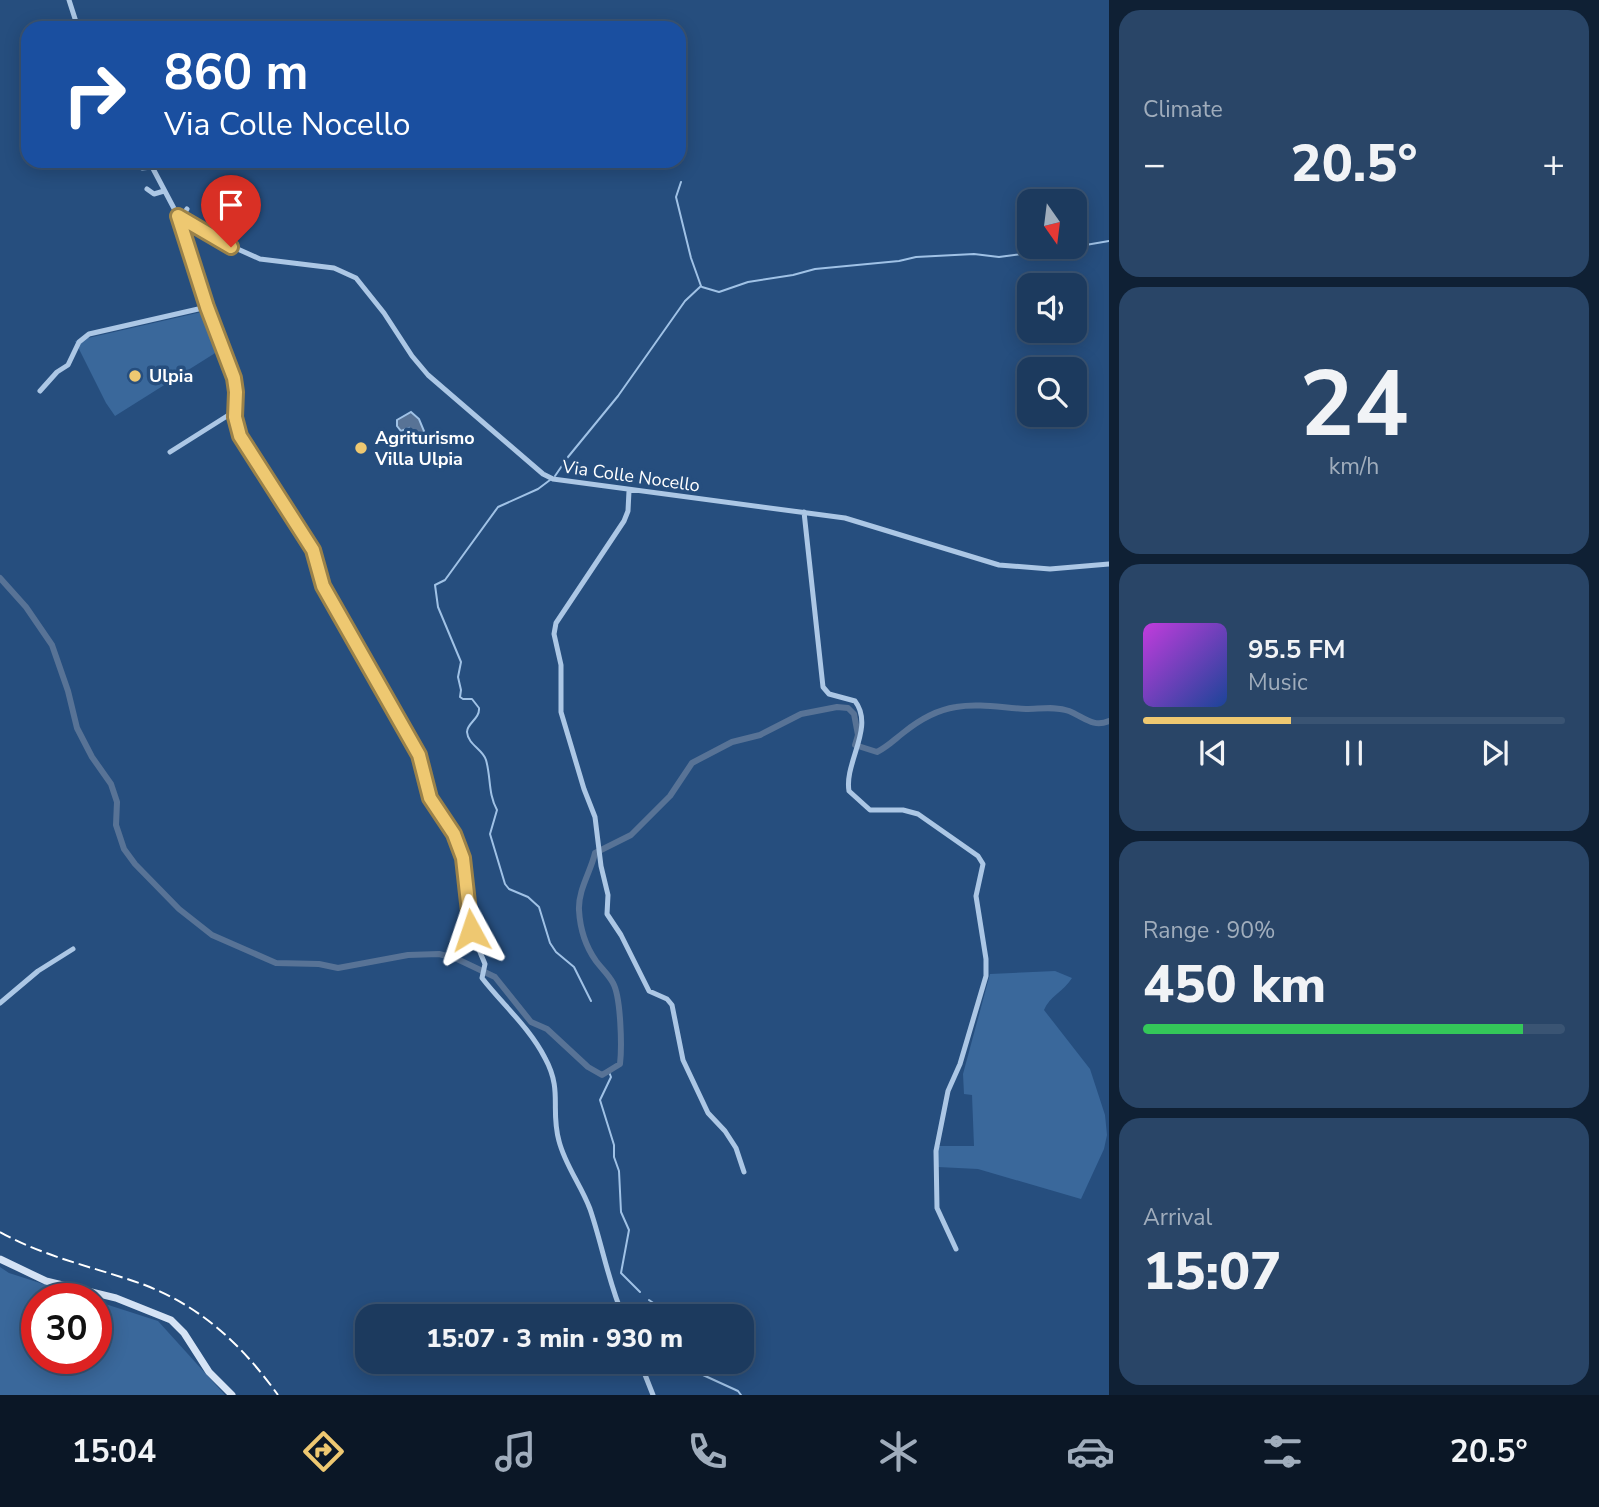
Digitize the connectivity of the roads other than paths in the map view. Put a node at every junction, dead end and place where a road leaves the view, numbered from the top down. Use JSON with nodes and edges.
{"nodes":[{"id":1,"x":69,"y":0,"type":"edge"},
{"id":2,"x":76,"y":21,"type":"edge"},
{"id":3,"x":152,"y":168,"type":"edge"},
{"id":4,"x":147,"y":189,"type":"dead end"},
{"id":5,"x":164,"y":191,"type":"junction"},
{"id":6,"x":187,"y":209,"type":"dead end"},
{"id":7,"x":179,"y":217,"type":"junction"},
{"id":8,"x":207,"y":307,"type":"junction"},
{"id":9,"x":40,"y":391,"type":"dead end"},
{"id":10,"x":235,"y":411,"type":"junction"},
{"id":11,"x":170,"y":452,"type":"dead end"},
{"id":12,"x":629,"y":491,"type":"junction"},
{"id":13,"x":804,"y":512,"type":"junction"},
{"id":14,"x":1109,"y":564,"type":"edge"},
{"id":15,"x":855,"y":701,"type":"junction"},
{"id":16,"x":864,"y":703,"type":"dead end"},
{"id":17,"x":72,"y":949,"type":"dead end"},
{"id":18,"x":0,"y":1003,"type":"edge"},
{"id":19,"x":744,"y":1172,"type":"dead end"},
{"id":20,"x":956,"y":1248,"type":"dead end"},
{"id":21,"x":0,"y":1259,"type":"edge"},
{"id":22,"x":619,"y":1304,"type":"edge"},
{"id":23,"x":645,"y":1374,"type":"edge"},
{"id":24,"x":232,"y":1395,"type":"edge"},
{"id":25,"x":653,"y":1395,"type":"edge"}],
"edges":[{"from":1,"to":2,"type":"street"},
{"from":3,"to":5,"type":"street","name":"Via Colle Nocello"},
{"from":4,"to":5,"type":"street"},
{"from":5,"to":7,"type":"street","name":"Via Colle Nocello"},
{"from":6,"to":7,"type":"street"},
{"from":7,"to":8,"type":"street"},
{"from":7,"to":12,"type":"street","name":"Via Colle Nocello"},
{"from":8,"to":9,"type":"street"},
{"from":8,"to":10,"type":"street"},
{"from":10,"to":11,"type":"street"},
{"from":10,"to":22,"type":"street"},
{"from":12,"to":13,"type":"street","name":"Via Colle Nocello"},
{"from":12,"to":19,"type":"street"},
{"from":13,"to":14,"type":"street","name":"Via Colle Nocello"},
{"from":13,"to":15,"type":"street"},
{"from":15,"to":16,"type":"street"},
{"from":15,"to":20,"type":"street"},
{"from":17,"to":18,"type":"street"},
{"from":21,"to":24,"type":"main road"},
{"from":23,"to":25,"type":"street"}]}
